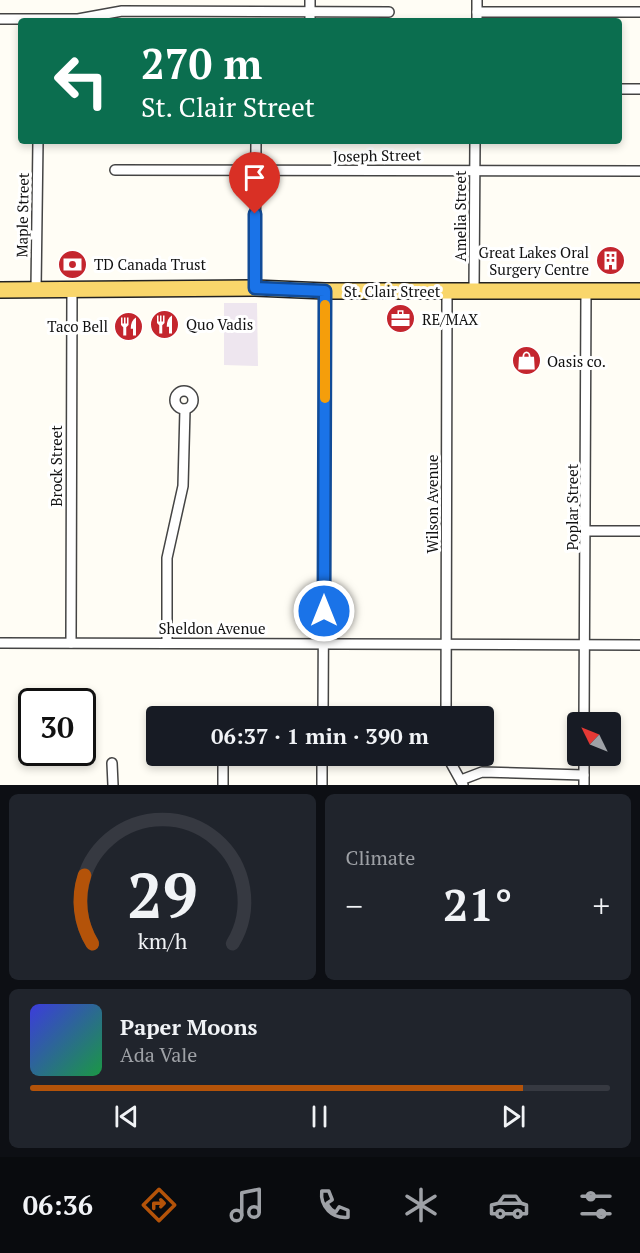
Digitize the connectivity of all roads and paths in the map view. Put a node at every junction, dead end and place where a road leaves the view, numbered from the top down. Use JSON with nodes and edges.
{"nodes":[{"id":1,"x":310,"y":0,"type":"edge"},
{"id":2,"x":477,"y":0,"type":"edge"},
{"id":3,"x":310,"y":10,"type":"junction"},
{"id":4,"x":389,"y":12,"type":"dead end"},
{"id":5,"x":640,"y":12,"type":"edge"},
{"id":6,"x":477,"y":16,"type":"edge"},
{"id":7,"x":84,"y":18,"type":"edge"},
{"id":8,"x":310,"y":18,"type":"edge"},
{"id":9,"x":0,"y":19,"type":"edge"},
{"id":10,"x":18,"y":19,"type":"edge"},
{"id":11,"x":622,"y":89,"type":"edge"},
{"id":12,"x":640,"y":89,"type":"edge"},
{"id":13,"x":38,"y":144,"type":"edge"},
{"id":14,"x":256,"y":144,"type":"edge"},
{"id":15,"x":475,"y":144,"type":"edge"},
{"id":16,"x":115,"y":170,"type":"dead end"},
{"id":17,"x":255,"y":170,"type":"junction"},
{"id":18,"x":475,"y":170,"type":"junction"},
{"id":19,"x":640,"y":171,"type":"edge"},
{"id":20,"x":255,"y":288,"type":"junction"},
{"id":21,"x":36,"y":289,"type":"junction"},
{"id":22,"x":72,"y":289,"type":"junction"},
{"id":23,"x":0,"y":290,"type":"edge"},
{"id":24,"x":325,"y":291,"type":"junction"},
{"id":25,"x":640,"y":291,"type":"edge"},
{"id":26,"x":447,"y":292,"type":"junction"},
{"id":27,"x":474,"y":292,"type":"junction"},
{"id":28,"x":586,"y":292,"type":"junction"},
{"id":29,"x":184,"y":409,"type":"dead end"},
{"id":30,"x":587,"y":531,"type":"junction"},
{"id":31,"x":640,"y":531,"type":"edge"},
{"id":32,"x":0,"y":643,"type":"edge"},
{"id":33,"x":71,"y":643,"type":"junction"},
{"id":34,"x":167,"y":643,"type":"junction"},
{"id":35,"x":323,"y":644,"type":"junction"},
{"id":36,"x":447,"y":645,"type":"junction"},
{"id":37,"x":585,"y":645,"type":"junction"},
{"id":38,"x":640,"y":645,"type":"edge"},
{"id":39,"x":322,"y":706,"type":"edge"},
{"id":40,"x":446,"y":706,"type":"edge"},
{"id":41,"x":584,"y":712,"type":"edge"},
{"id":42,"x":112,"y":763,"type":"dead end"},
{"id":43,"x":222,"y":766,"type":"edge"},
{"id":44,"x":322,"y":766,"type":"edge"},
{"id":45,"x":453,"y":766,"type":"edge"},
{"id":46,"x":584,"y":780,"type":"edge"},
{"id":47,"x":462,"y":782,"type":"edge"},
{"id":48,"x":112,"y":785,"type":"edge"},
{"id":49,"x":223,"y":785,"type":"edge"},
{"id":50,"x":322,"y":785,"type":"edge"}],
"edges":[{"from":1,"to":3,"type":"street"},
{"from":2,"to":6,"type":"street"},
{"from":3,"to":4,"type":"street"},
{"from":3,"to":7,"type":"street"},
{"from":3,"to":8,"type":"street"},
{"from":5,"to":6,"type":"street"},
{"from":9,"to":10,"type":"street"},
{"from":11,"to":12,"type":"street"},
{"from":13,"to":21,"type":"street","name":"Maple Street"},
{"from":14,"to":17,"type":"street"},
{"from":15,"to":18,"type":"street","name":"Amelia Street"},
{"from":16,"to":17,"type":"street","name":"Joseph Street"},
{"from":17,"to":18,"type":"street","name":"Joseph Street"},
{"from":17,"to":20,"type":"street"},
{"from":18,"to":19,"type":"street","name":"Joseph Street"},
{"from":18,"to":27,"type":"street","name":"Amelia Street"},
{"from":20,"to":22,"type":"main road","name":"St. Clair Street"},
{"from":20,"to":24,"type":"main road","name":"St. Clair Street"},
{"from":21,"to":22,"type":"main road","name":"St. Clair Street"},
{"from":21,"to":23,"type":"main road","name":"St. Clair Street"},
{"from":22,"to":33,"type":"street","name":"Brock Street"},
{"from":24,"to":26,"type":"main road","name":"St. Clair Street"},
{"from":24,"to":35,"type":"street"},
{"from":25,"to":28,"type":"main road","name":"St. Clair Street"},
{"from":26,"to":27,"type":"main road","name":"St. Clair Street"},
{"from":26,"to":36,"type":"street","name":"Wilson Avenue"},
{"from":27,"to":28,"type":"main road","name":"St. Clair Street"},
{"from":28,"to":30,"type":"street","name":"Poplar Street"},
{"from":29,"to":34,"type":"street"},
{"from":30,"to":31,"type":"street"},
{"from":30,"to":37,"type":"street","name":"Poplar Street"},
{"from":32,"to":33,"type":"street","name":"Sheldon Avenue"},
{"from":33,"to":34,"type":"street","name":"Sheldon Avenue"},
{"from":34,"to":35,"type":"street","name":"Sheldon Avenue"},
{"from":35,"to":36,"type":"street","name":"Sheldon Avenue"},
{"from":35,"to":39,"type":"street"},
{"from":36,"to":37,"type":"street","name":"Sheldon Avenue"},
{"from":36,"to":40,"type":"street","name":"Wilson Avenue"},
{"from":37,"to":38,"type":"street","name":"Sheldon Avenue"},
{"from":37,"to":41,"type":"street","name":"Poplar Street"},
{"from":42,"to":48,"type":"street"},
{"from":43,"to":49,"type":"street"},
{"from":44,"to":50,"type":"street"},
{"from":45,"to":47,"type":"street"},
{"from":46,"to":47,"type":"street"}]}
